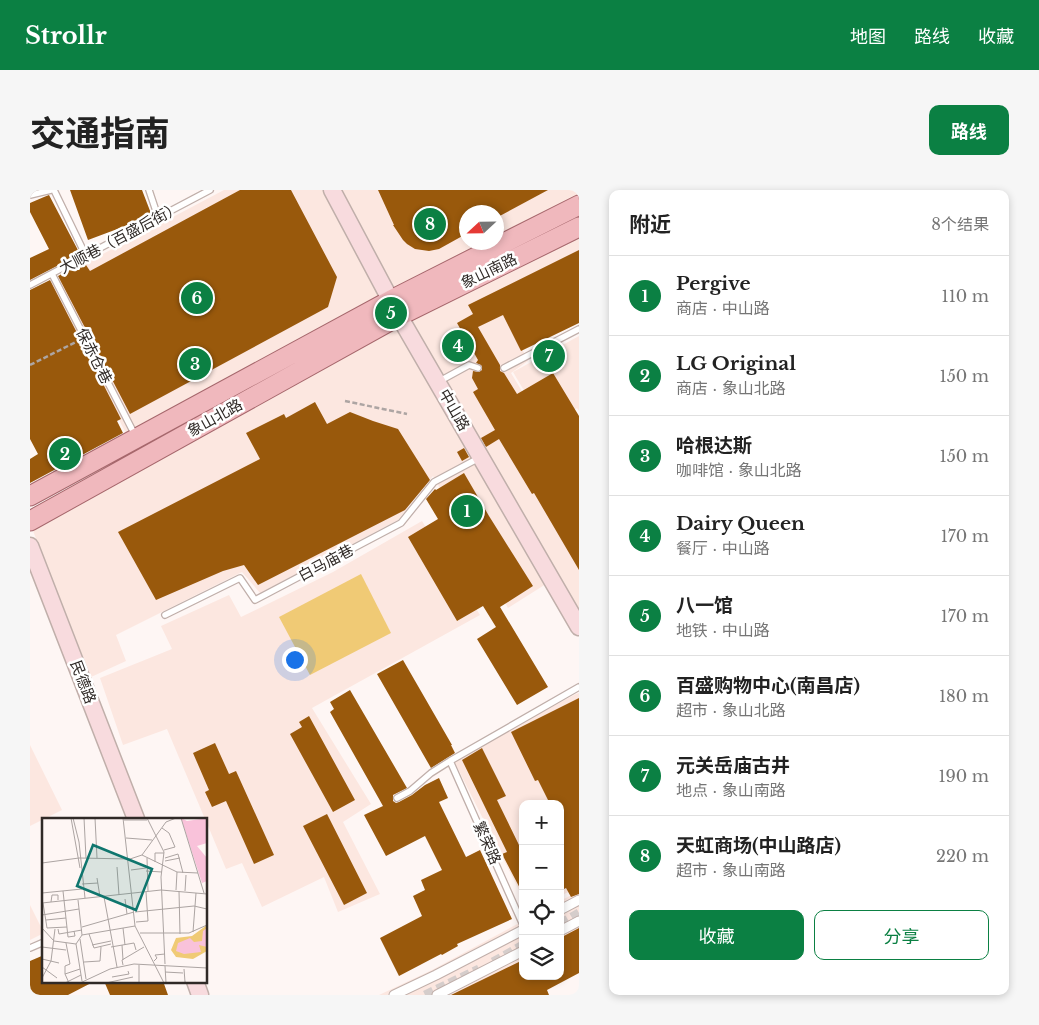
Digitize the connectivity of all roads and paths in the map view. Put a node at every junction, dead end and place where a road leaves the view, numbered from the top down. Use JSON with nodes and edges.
{"nodes":[{"id":1,"x":53,"y":190,"type":"edge"},
{"id":2,"x":149,"y":190,"type":"edge"},
{"id":3,"x":210,"y":190,"type":"edge"},
{"id":4,"x":332,"y":190,"type":"edge"},
{"id":5,"x":30,"y":195,"type":"edge"},
{"id":6,"x":579,"y":205,"type":"edge"},
{"id":7,"x":158,"y":217,"type":"junction"},
{"id":8,"x":579,"y":227,"type":"edge"},
{"id":9,"x":86,"y":256,"type":"junction"},
{"id":10,"x":52,"y":274,"type":"junction"},
{"id":11,"x":30,"y":284,"type":"edge"},
{"id":12,"x":395,"y":308,"type":"junction"},
{"id":13,"x":579,"y":329,"type":"edge"},
{"id":14,"x":84,"y":338,"type":"junction"},
{"id":15,"x":30,"y":365,"type":"edge"},
{"id":16,"x":478,"y":368,"type":"dead end"},
{"id":17,"x":504,"y":368,"type":"dead end"},
{"id":18,"x":438,"y":383,"type":"junction"},
{"id":19,"x":345,"y":401,"type":"dead end"},
{"id":20,"x":407,"y":414,"type":"dead end"},
{"id":21,"x":136,"y":438,"type":"junction"},
{"id":22,"x":481,"y":457,"type":"junction"},
{"id":23,"x":30,"y":496,"type":"edge"},
{"id":24,"x":30,"y":521,"type":"edge"},
{"id":25,"x":30,"y":546,"type":"edge"},
{"id":26,"x":165,"y":615,"type":"dead end"},
{"id":27,"x":578,"y":623,"type":"edge"},
{"id":28,"x":579,"y":687,"type":"edge"},
{"id":29,"x":450,"y":761,"type":"junction"},
{"id":30,"x":397,"y":798,"type":"dead end"},
{"id":31,"x":136,"y":818,"type":"edge"},
{"id":32,"x":579,"y":900,"type":"edge"},
{"id":33,"x":564,"y":908,"type":"edge"},
{"id":34,"x":519,"y":916,"type":"edge"},
{"id":35,"x":579,"y":922,"type":"edge"},
{"id":36,"x":564,"y":929,"type":"edge"},
{"id":37,"x":519,"y":932,"type":"edge"},
{"id":38,"x":42,"y":943,"type":"edge"},
{"id":39,"x":30,"y":948,"type":"edge"},
{"id":40,"x":519,"y":953,"type":"edge"},
{"id":41,"x":195,"y":982,"type":"edge"},
{"id":42,"x":200,"y":995,"type":"edge"},
{"id":43,"x":394,"y":995,"type":"edge"},
{"id":44,"x":437,"y":995,"type":"edge"}],
"edges":[{"from":1,"to":5,"type":"lane"},
{"from":1,"to":9,"type":"lane"},
{"from":2,"to":7,"type":"lane"},
{"from":3,"to":7,"type":"lane","name":"大顺巷（百盛后街）"},
{"from":4,"to":12,"type":"main road","name":"中山路"},
{"from":6,"to":12,"type":"main road","name":"象山南路"},
{"from":7,"to":9,"type":"lane","name":"大顺巷（百盛后街）"},
{"from":8,"to":12,"type":"main road","name":"象山南路"},
{"from":9,"to":10,"type":"lane","name":"大顺巷（百盛后街）"},
{"from":10,"to":11,"type":"lane","name":"大顺巷（百盛后街）"},
{"from":10,"to":14,"type":"lane","name":"保赤仓巷"},
{"from":12,"to":18,"type":"main road","name":"中山路"},
{"from":12,"to":21,"type":"main road","name":"象山北路"},
{"from":12,"to":24,"type":"main road","name":"象山北路"},
{"from":13,"to":17,"type":"lane"},
{"from":14,"to":15,"type":"path"},
{"from":14,"to":21,"type":"lane","name":"保赤仓巷"},
{"from":16,"to":18,"type":"lane"},
{"from":18,"to":22,"type":"main road","name":"中山路"},
{"from":19,"to":20,"type":"path"},
{"from":21,"to":23,"type":"main road","name":"象山北路"},
{"from":22,"to":26,"type":"lane","name":"白马庙巷"},
{"from":22,"to":27,"type":"main road","name":"中山路"},
{"from":25,"to":31,"type":"main road","name":"民德路"},
{"from":28,"to":29,"type":"lane"},
{"from":29,"to":30,"type":"lane"},
{"from":29,"to":34,"type":"lane","name":"繁荣路"},
{"from":32,"to":33,"type":"street"},
{"from":35,"to":36,"type":"street"},
{"from":37,"to":43,"type":"street"},
{"from":38,"to":39,"type":"lane"},
{"from":40,"to":44,"type":"street"},
{"from":41,"to":42,"type":"main road"}]}
